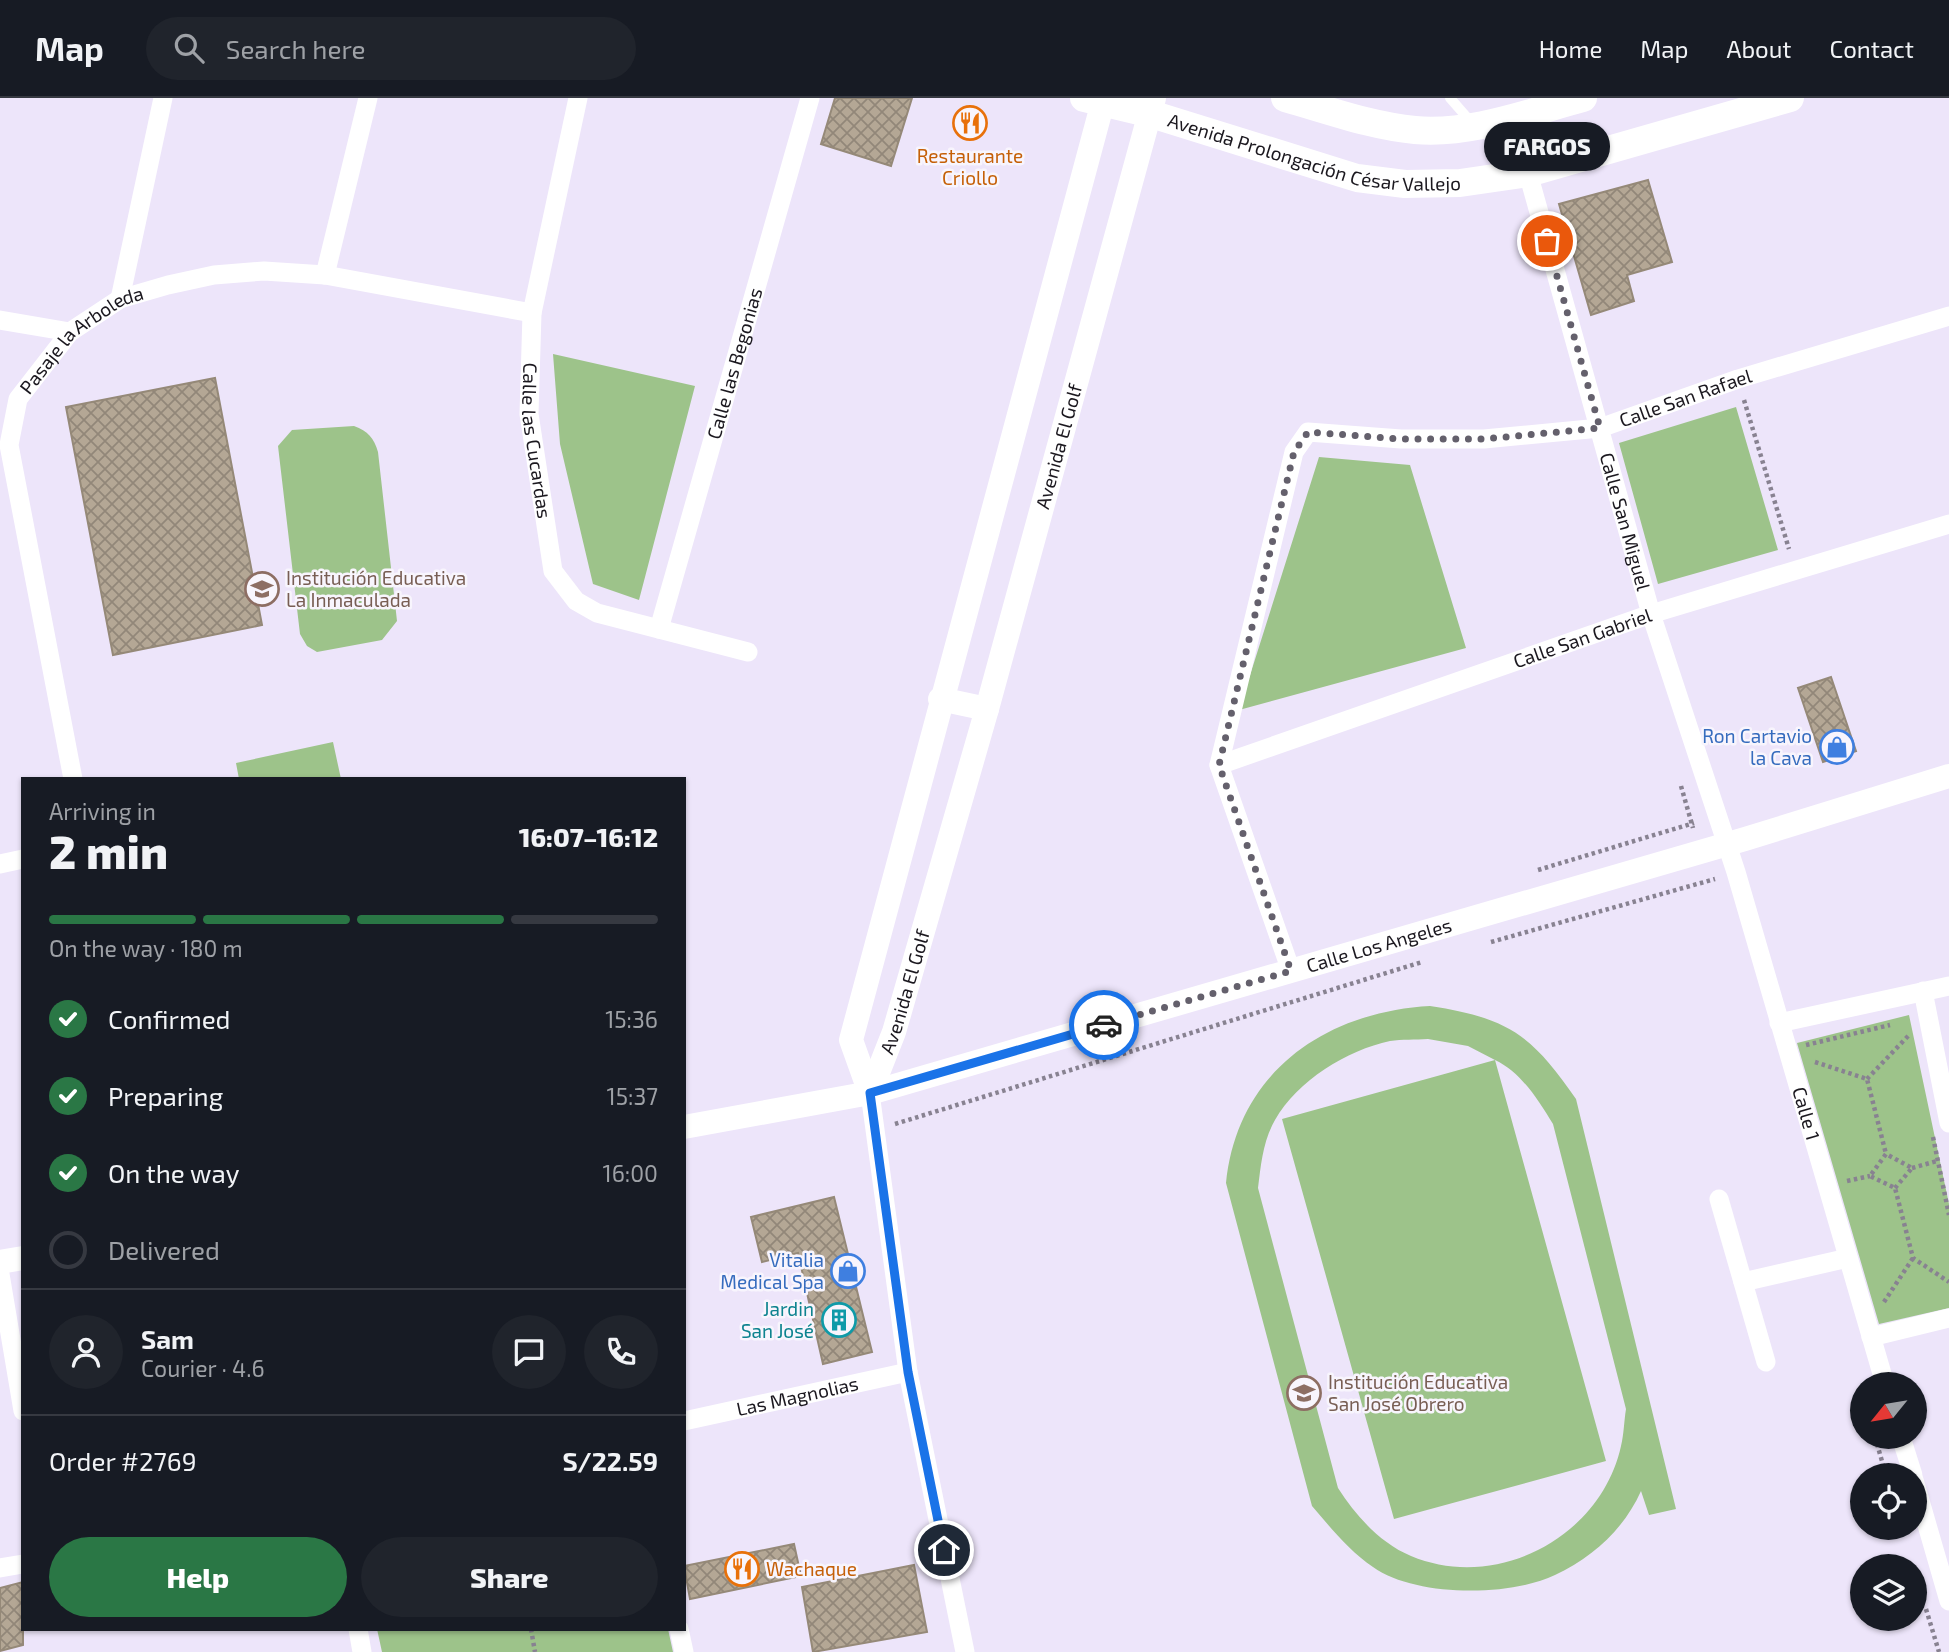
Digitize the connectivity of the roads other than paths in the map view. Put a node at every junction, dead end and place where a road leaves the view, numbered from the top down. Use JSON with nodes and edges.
{"nodes":[{"id":1,"x":163,"y":98,"type":"edge"},
{"id":2,"x":368,"y":98,"type":"edge"},
{"id":3,"x":578,"y":98,"type":"edge"},
{"id":4,"x":810,"y":98,"type":"edge"},
{"id":5,"x":1285,"y":98,"type":"edge"},
{"id":6,"x":1450,"y":98,"type":"edge"},
{"id":7,"x":1583,"y":98,"type":"edge"},
{"id":8,"x":1790,"y":98,"type":"edge"},
{"id":9,"x":1097,"y":99,"type":"edge"},
{"id":10,"x":1153,"y":106,"type":"edge"},
{"id":11,"x":1486,"y":123,"type":"junction"},
{"id":12,"x":1528,"y":173,"type":"junction"},
{"id":13,"x":325,"y":275,"type":"junction"},
{"id":14,"x":120,"y":299,"type":"junction"},
{"id":15,"x":533,"y":313,"type":"junction"},
{"id":16,"x":1949,"y":316,"type":"edge"},
{"id":17,"x":0,"y":320,"type":"edge"},
{"id":18,"x":70,"y":332,"type":"junction"},
{"id":19,"x":1600,"y":428,"type":"junction"},
{"id":20,"x":1949,"y":524,"type":"edge"},
{"id":21,"x":1651,"y":614,"type":"junction"},
{"id":22,"x":659,"y":629,"type":"junction"},
{"id":23,"x":748,"y":652,"type":"dead end"},
{"id":24,"x":940,"y":699,"type":"junction"},
{"id":25,"x":986,"y":709,"type":"junction"},
{"id":26,"x":1219,"y":765,"type":"junction"},
{"id":27,"x":1949,"y":776,"type":"edge"},
{"id":28,"x":73,"y":777,"type":"edge"},
{"id":29,"x":1726,"y":845,"type":"junction"},
{"id":30,"x":21,"y":859,"type":"edge"},
{"id":31,"x":0,"y":864,"type":"edge"},
{"id":32,"x":1291,"y":971,"type":"junction"},
{"id":33,"x":1949,"y":986,"type":"edge"},
{"id":34,"x":1923,"y":991,"type":"junction"},
{"id":35,"x":1779,"y":1023,"type":"junction"},
{"id":36,"x":870,"y":1093,"type":"junction"},
{"id":37,"x":1949,"y":1123,"type":"edge"},
{"id":38,"x":686,"y":1127,"type":"edge"},
{"id":39,"x":1719,"y":1199,"type":"dead end"},
{"id":40,"x":21,"y":1258,"type":"edge"},
{"id":41,"x":1847,"y":1258,"type":"junction"},
{"id":42,"x":0,"y":1262,"type":"edge"},
{"id":43,"x":0,"y":1274,"type":"edge"},
{"id":44,"x":1743,"y":1282,"type":"junction"},
{"id":45,"x":1949,"y":1318,"type":"edge"},
{"id":46,"x":1871,"y":1337,"type":"junction"},
{"id":47,"x":1766,"y":1362,"type":"dead end"},
{"id":48,"x":908,"y":1372,"type":"junction"},
{"id":49,"x":1881,"y":1372,"type":"edge"},
{"id":50,"x":21,"y":1398,"type":"edge"},
{"id":51,"x":686,"y":1421,"type":"edge"},
{"id":52,"x":1927,"y":1506,"type":"edge"},
{"id":53,"x":1940,"y":1535,"type":"edge"},
{"id":54,"x":21,"y":1564,"type":"edge"},
{"id":55,"x":0,"y":1568,"type":"edge"},
{"id":56,"x":1949,"y":1601,"type":"edge"},
{"id":57,"x":358,"y":1631,"type":"edge"},
{"id":58,"x":679,"y":1631,"type":"edge"},
{"id":59,"x":362,"y":1652,"type":"edge"},
{"id":60,"x":684,"y":1652,"type":"edge"},
{"id":61,"x":965,"y":1652,"type":"edge"}],
"edges":[{"from":1,"to":14,"type":"street"},
{"from":2,"to":13,"type":"street"},
{"from":3,"to":15,"type":"street","name":"Calle las Cucardas"},
{"from":4,"to":22,"type":"street","name":"Calle las Begonias"},
{"from":5,"to":11,"type":"main road","name":"Avenida Prolongación César Vallejo"},
{"from":6,"to":11,"type":"lane"},
{"from":7,"to":11,"type":"main road","name":"Avenida Prolongación César Vallejo"},
{"from":8,"to":12,"type":"main road","name":"Avenida Prolongación César Vallejo"},
{"from":9,"to":10,"type":"main road","name":"Avenida Prolongación César Vallejo"},
{"from":9,"to":24,"type":"street","name":"Avenida El Golf"},
{"from":10,"to":12,"type":"main road","name":"Avenida Prolongación César Vallejo"},
{"from":10,"to":25,"type":"street","name":"Avenida El Golf"},
{"from":11,"to":12,"type":"street","name":"Calle San Miguel"},
{"from":12,"to":19,"type":"street","name":"Calle San Miguel"},
{"from":13,"to":14,"type":"street","name":"Pasaje la Arboleda"},
{"from":13,"to":15,"type":"street","name":"Pasaje la Arboleda"},
{"from":14,"to":18,"type":"street","name":"Pasaje la Arboleda"},
{"from":15,"to":22,"type":"street","name":"Calle las Cucardas"},
{"from":16,"to":19,"type":"street","name":"Calle San Rafael"},
{"from":17,"to":18,"type":"street"},
{"from":18,"to":28,"type":"street","name":"Pasaje la Arboleda"},
{"from":19,"to":21,"type":"street","name":"Calle San Miguel"},
{"from":19,"to":26,"type":"street","name":"Calle San Rafael"},
{"from":20,"to":21,"type":"street","name":"Calle San Gabriel"},
{"from":21,"to":26,"type":"street","name":"Calle San Gabriel"},
{"from":21,"to":29,"type":"street","name":"Calle San Miguel"},
{"from":22,"to":23,"type":"street","name":"Calle las Cucardas"},
{"from":24,"to":25,"type":"street"},
{"from":24,"to":36,"type":"street","name":"Avenida El Golf"},
{"from":25,"to":36,"type":"street","name":"Avenida El Golf"},
{"from":26,"to":32,"type":"street"},
{"from":27,"to":29,"type":"street","name":"Calle Los Angeles"},
{"from":29,"to":32,"type":"street","name":"Calle Los Angeles"},
{"from":29,"to":35,"type":"street","name":"Calle 1"},
{"from":30,"to":31,"type":"street"},
{"from":32,"to":36,"type":"street","name":"Calle Los Angeles"},
{"from":33,"to":34,"type":"street"},
{"from":34,"to":35,"type":"street"},
{"from":34,"to":37,"type":"street"},
{"from":35,"to":41,"type":"street","name":"Calle 1"},
{"from":36,"to":38,"type":"street","name":"Calle Los Angeles"},
{"from":36,"to":48,"type":"street"},
{"from":39,"to":44,"type":"street"},
{"from":40,"to":42,"type":"street"},
{"from":41,"to":44,"type":"street"},
{"from":41,"to":46,"type":"street","name":"Calle 1"},
{"from":43,"to":50,"type":"street"},
{"from":44,"to":47,"type":"street"},
{"from":45,"to":46,"type":"street"},
{"from":46,"to":49,"type":"street","name":"Calle 1"},
{"from":48,"to":51,"type":"street","name":"Las Magnolias"},
{"from":48,"to":61,"type":"street"},
{"from":52,"to":53,"type":"street"},
{"from":53,"to":56,"type":"street"},
{"from":54,"to":55,"type":"street"},
{"from":57,"to":59,"type":"street"},
{"from":58,"to":60,"type":"street"}]}
